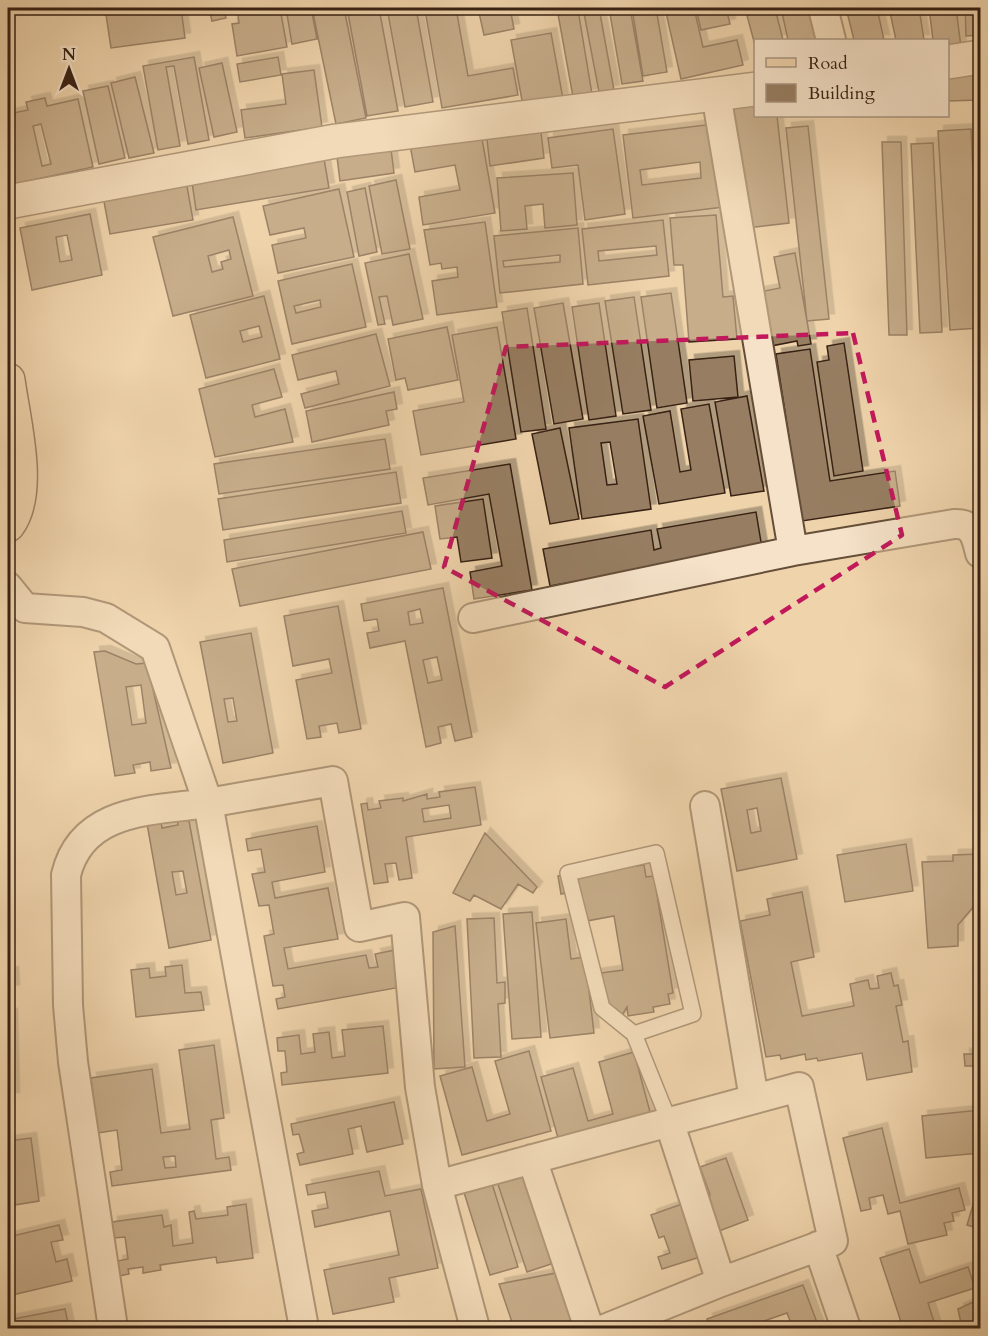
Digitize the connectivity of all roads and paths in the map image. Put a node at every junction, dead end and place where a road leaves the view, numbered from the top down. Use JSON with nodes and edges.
{"nodes":[{"id":1,"x":823,"y":8,"type":"edge"},
{"id":2,"x":831,"y":39,"type":"edge"},
{"id":3,"x":981,"y":57,"type":"edge"},
{"id":4,"x":949,"y":62,"type":"edge"},
{"id":5,"x":754,"y":89,"type":"edge"},
{"id":6,"x":716,"y":94,"type":"junction"},
{"id":7,"x":8,"y":202,"type":"edge"},
{"id":8,"x":8,"y":380,"type":"edge"},
{"id":9,"x":8,"y":525,"type":"edge"},
{"id":10,"x":793,"y":551,"type":"junction"},
{"id":11,"x":981,"y":553,"type":"edge"},
{"id":12,"x":8,"y":587,"type":"edge"},
{"id":13,"x":473,"y":618,"type":"dead end"},
{"id":14,"x":208,"y":803,"type":"junction"},
{"id":15,"x":705,"y":806,"type":"dead end"},
{"id":16,"x":634,"y":1034,"type":"junction"},
{"id":17,"x":754,"y":1099,"type":"junction"},
{"id":18,"x":669,"y":1121,"type":"junction"},
{"id":19,"x":532,"y":1159,"type":"junction"},
{"id":20,"x":437,"y":1185,"type":"junction"},
{"id":21,"x":818,"y":1246,"type":"junction"},
{"id":22,"x":721,"y":1282,"type":"junction"},
{"id":23,"x":113,"y":1329,"type":"edge"},
{"id":24,"x":304,"y":1329,"type":"edge"},
{"id":25,"x":475,"y":1329,"type":"edge"},
{"id":26,"x":589,"y":1329,"type":"edge"},
{"id":27,"x":607,"y":1329,"type":"edge"},
{"id":28,"x":846,"y":1329,"type":"edge"}],
"edges":[{"from":1,"to":2,"type":"street"},
{"from":3,"to":4,"type":"street"},
{"from":5,"to":6,"type":"street"},
{"from":6,"to":7,"type":"street"},
{"from":6,"to":10,"type":"street"},
{"from":8,"to":9,"type":"main road"},
{"from":10,"to":11,"type":"street"},
{"from":10,"to":13,"type":"street"},
{"from":12,"to":14,"type":"street"},
{"from":14,"to":20,"type":"street"},
{"from":14,"to":23,"type":"street"},
{"from":14,"to":24,"type":"street"},
{"from":15,"to":17,"type":"street"},
{"from":16,"to":16,"type":"lane"},
{"from":16,"to":18,"type":"lane"},
{"from":17,"to":18,"type":"street"},
{"from":17,"to":21,"type":"street"},
{"from":18,"to":19,"type":"street"},
{"from":18,"to":22,"type":"street"},
{"from":19,"to":20,"type":"street"},
{"from":19,"to":26,"type":"street"},
{"from":20,"to":25,"type":"street"},
{"from":21,"to":22,"type":"street"},
{"from":21,"to":28,"type":"street"},
{"from":22,"to":27,"type":"street"}]}
